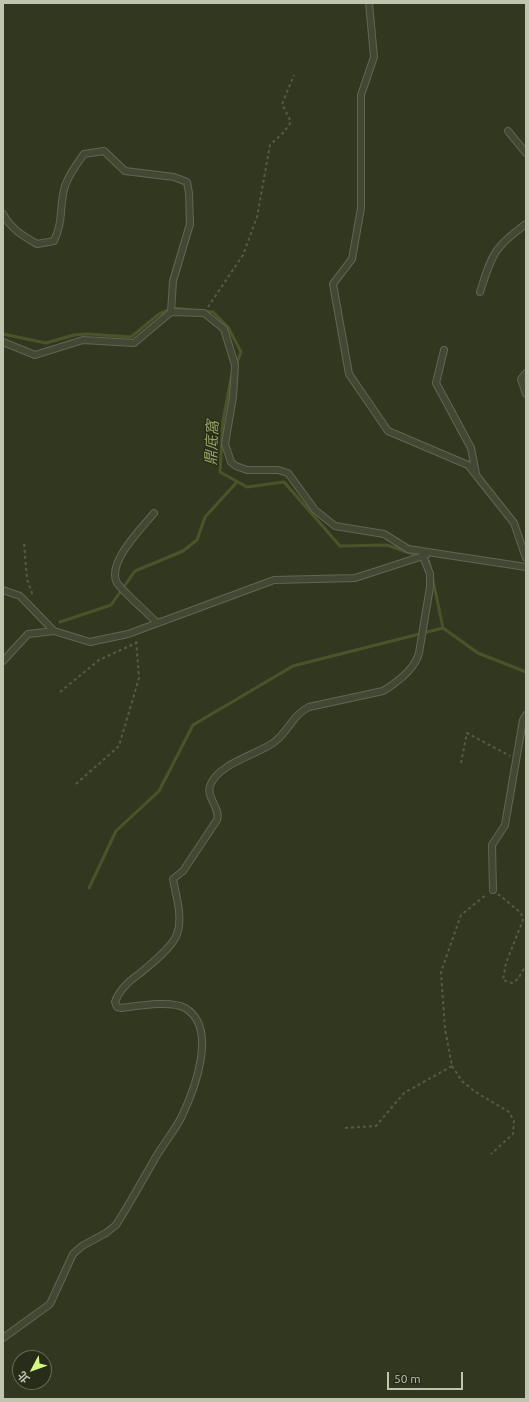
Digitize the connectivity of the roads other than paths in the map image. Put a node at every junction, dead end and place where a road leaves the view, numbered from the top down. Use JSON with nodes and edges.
{"nodes":[{"id":1,"x":369,"y":3,"type":"edge"},
{"id":2,"x":508,"y":131,"type":"dead end"},
{"id":3,"x":526,"y":153,"type":"edge"},
{"id":4,"x":3,"y":214,"type":"edge"},
{"id":5,"x":526,"y":224,"type":"edge"},
{"id":6,"x":480,"y":292,"type":"dead end"},
{"id":7,"x":171,"y":312,"type":"junction"},
{"id":8,"x":3,"y":342,"type":"edge"},
{"id":9,"x":444,"y":350,"type":"dead end"},
{"id":10,"x":526,"y":373,"type":"edge"},
{"id":11,"x":526,"y":394,"type":"edge"},
{"id":12,"x":476,"y":476,"type":"junction"},
{"id":13,"x":154,"y":513,"type":"dead end"},
{"id":14,"x":435,"y":552,"type":"junction"},
{"id":15,"x":423,"y":556,"type":"junction"},
{"id":16,"x":526,"y":558,"type":"edge"},
{"id":17,"x":526,"y":567,"type":"edge"},
{"id":18,"x":3,"y":590,"type":"edge"},
{"id":19,"x":157,"y":623,"type":"junction"},
{"id":20,"x":54,"y":631,"type":"junction"},
{"id":21,"x":3,"y":661,"type":"edge"},
{"id":22,"x":526,"y":715,"type":"edge"},
{"id":23,"x":493,"y":890,"type":"road end"},
{"id":24,"x":3,"y":1338,"type":"edge"}],
"edges":[{"from":1,"to":12,"type":"lane"},
{"from":2,"to":3,"type":"lane"},
{"from":4,"to":7,"type":"lane"},
{"from":5,"to":6,"type":"lane"},
{"from":7,"to":8,"type":"lane"},
{"from":7,"to":14,"type":"lane"},
{"from":9,"to":12,"type":"lane"},
{"from":10,"to":11,"type":"lane"},
{"from":12,"to":16,"type":"lane"},
{"from":13,"to":19,"type":"lane"},
{"from":14,"to":15,"type":"lane"},
{"from":14,"to":17,"type":"lane"},
{"from":15,"to":19,"type":"lane"},
{"from":15,"to":24,"type":"lane"},
{"from":18,"to":20,"type":"lane"},
{"from":19,"to":20,"type":"lane"},
{"from":20,"to":21,"type":"lane"},
{"from":22,"to":23,"type":"lane"}]}
